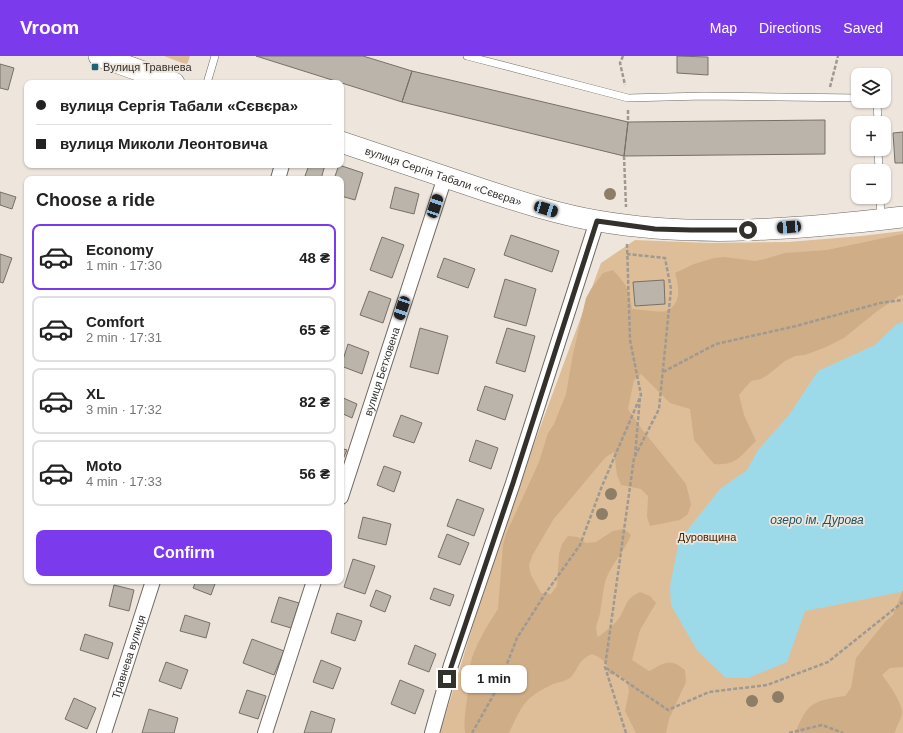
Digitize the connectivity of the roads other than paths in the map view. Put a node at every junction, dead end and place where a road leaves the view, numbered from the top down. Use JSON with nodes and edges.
{"nodes":[{"id":1,"x":99,"y":56,"type":"edge"},
{"id":2,"x":215,"y":56,"type":"edge"},
{"id":3,"x":468,"y":56,"type":"edge"},
{"id":4,"x":166,"y":80,"type":"edge"},
{"id":5,"x":208,"y":80,"type":"edge"},
{"id":6,"x":851,"y":98,"type":"edge"},
{"id":7,"x":344,"y":143,"type":"edge"},
{"id":8,"x":445,"y":177,"type":"junction"},
{"id":9,"x":880,"y":204,"type":"edge"},
{"id":10,"x":903,"y":217,"type":"edge"},
{"id":11,"x":881,"y":220,"type":"junction"},
{"id":12,"x":597,"y":221,"type":"junction"},
{"id":13,"x":344,"y":488,"type":"edge"},
{"id":14,"x":152,"y":584,"type":"edge"},
{"id":15,"x":313,"y":584,"type":"edge"},
{"id":16,"x":104,"y":733,"type":"edge"},
{"id":17,"x":265,"y":733,"type":"edge"},
{"id":18,"x":432,"y":733,"type":"edge"}],
"edges":[{"from":1,"to":4,"type":"main road"},
{"from":2,"to":5,"type":"lane"},
{"from":3,"to":6,"type":"lane"},
{"from":7,"to":8,"type":"main road","name":"вулиця Сергія Табали «Сєвєра»"},
{"from":8,"to":12,"type":"main road","name":"вулиця Сергія Табали «Сєвєра»"},
{"from":8,"to":13,"type":"street","name":"вулиця Бетховена"},
{"from":9,"to":11,"type":"lane"},
{"from":10,"to":11,"type":"main road","name":"вулиця Сергія Табали «Сєвєра»"},
{"from":11,"to":12,"type":"main road","name":"вулиця Сергія Табали «Сєвєра»"},
{"from":12,"to":18,"type":"street"},
{"from":14,"to":16,"type":"street","name":"Травнева вулиця"},
{"from":15,"to":17,"type":"street"}]}
